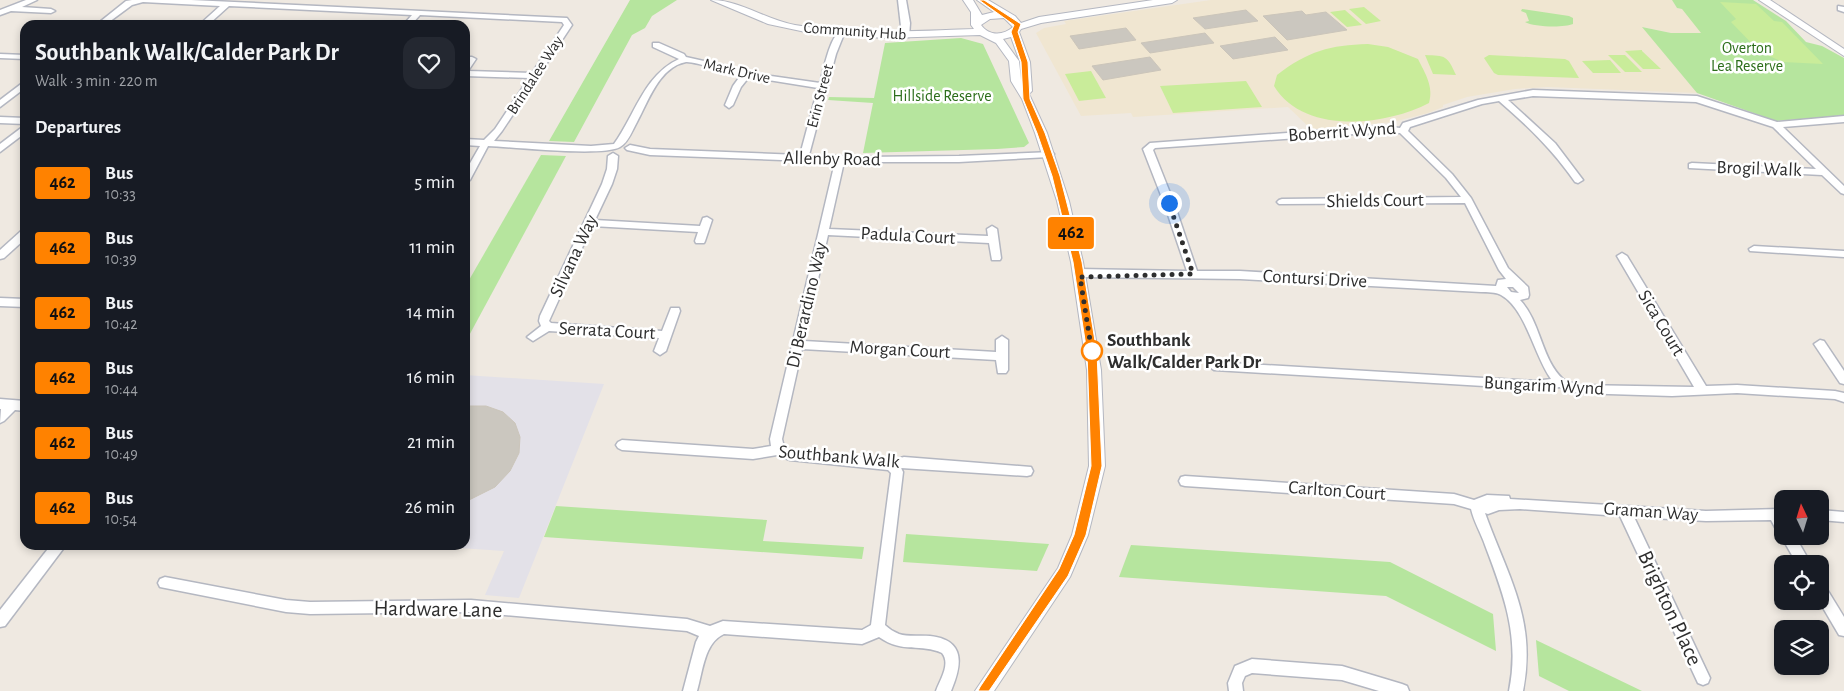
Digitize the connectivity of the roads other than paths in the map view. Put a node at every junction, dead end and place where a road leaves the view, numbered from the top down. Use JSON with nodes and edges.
{"nodes":[{"id":1,"x":34,"y":0,"type":"edge"},
{"id":2,"x":142,"y":0,"type":"edge"},
{"id":3,"x":902,"y":0,"type":"edge"},
{"id":4,"x":968,"y":0,"type":"edge"},
{"id":5,"x":982,"y":0,"type":"edge"},
{"id":6,"x":1128,"y":0,"type":"edge"},
{"id":7,"x":1172,"y":0,"type":"edge"},
{"id":8,"x":1764,"y":0,"type":"edge"},
{"id":9,"x":718,"y":1,"type":"edge"},
{"id":10,"x":1144,"y":2,"type":"edge"},
{"id":11,"x":227,"y":4,"type":"junction"},
{"id":12,"x":11,"y":9,"type":"junction"},
{"id":13,"x":1081,"y":10,"type":"junction"},
{"id":14,"x":51,"y":11,"type":"dead end"},
{"id":15,"x":0,"y":13,"type":"edge"},
{"id":16,"x":417,"y":14,"type":"junction"},
{"id":17,"x":1006,"y":16,"type":"junction"},
{"id":18,"x":107,"y":20,"type":"edge"},
{"id":19,"x":209,"y":20,"type":"edge"},
{"id":20,"x":412,"y":20,"type":"edge"},
{"id":21,"x":980,"y":27,"type":"junction"},
{"id":22,"x":1016,"y":30,"type":"junction"},
{"id":23,"x":840,"y":34,"type":"junction"},
{"id":24,"x":909,"y":35,"type":"junction"},
{"id":25,"x":656,"y":44,"type":"dead end"},
{"id":26,"x":1844,"y":52,"type":"edge"},
{"id":27,"x":0,"y":56,"type":"edge"},
{"id":28,"x":20,"y":57,"type":"edge"},
{"id":29,"x":472,"y":59,"type":"dead end"},
{"id":30,"x":684,"y":60,"type":"junction"},
{"id":31,"x":470,"y":62,"type":"edge"},
{"id":32,"x":470,"y":71,"type":"edge"},
{"id":33,"x":747,"y":74,"type":"junction"},
{"id":34,"x":534,"y":76,"type":"junction"},
{"id":35,"x":823,"y":86,"type":"junction"},
{"id":36,"x":20,"y":88,"type":"edge"},
{"id":37,"x":1500,"y":98,"type":"junction"},
{"id":38,"x":1027,"y":99,"type":"junction"},
{"id":39,"x":0,"y":104,"type":"edge"},
{"id":40,"x":730,"y":105,"type":"dead end"},
{"id":41,"x":0,"y":120,"type":"edge"},
{"id":42,"x":1844,"y":120,"type":"edge"},
{"id":43,"x":20,"y":121,"type":"edge"},
{"id":44,"x":1776,"y":125,"type":"junction"},
{"id":45,"x":1403,"y":131,"type":"junction"},
{"id":46,"x":20,"y":132,"type":"edge"},
{"id":47,"x":470,"y":142,"type":"edge"},
{"id":48,"x":490,"y":143,"type":"junction"},
{"id":49,"x":0,"y":150,"type":"edge"},
{"id":50,"x":620,"y":151,"type":"junction"},
{"id":51,"x":1048,"y":152,"type":"junction"},
{"id":52,"x":803,"y":159,"type":"junction"},
{"id":53,"x":840,"y":160,"type":"junction"},
{"id":54,"x":1692,"y":166,"type":"dead end"},
{"id":55,"x":470,"y":172,"type":"edge"},
{"id":56,"x":1826,"y":172,"type":"junction"},
{"id":57,"x":1578,"y":180,"type":"dead end"},
{"id":58,"x":1844,"y":191,"type":"edge"},
{"id":59,"x":1468,"y":200,"type":"junction"},
{"id":60,"x":1282,"y":202,"type":"dead end"},
{"id":61,"x":590,"y":223,"type":"junction"},
{"id":62,"x":992,"y":229,"type":"dead end"},
{"id":63,"x":824,"y":232,"type":"junction"},
{"id":64,"x":20,"y":238,"type":"edge"},
{"id":65,"x":700,"y":240,"type":"dead end"},
{"id":66,"x":993,"y":240,"type":"junction"},
{"id":67,"x":1754,"y":249,"type":"dead end"},
{"id":68,"x":1844,"y":254,"type":"edge"},
{"id":69,"x":0,"y":256,"type":"edge"},
{"id":70,"x":1622,"y":256,"type":"dead end"},
{"id":71,"x":996,"y":258,"type":"dead end"},
{"id":72,"x":1193,"y":274,"type":"junction"},
{"id":73,"x":1080,"y":275,"type":"junction"},
{"id":74,"x":1509,"y":289,"type":"junction"},
{"id":75,"x":0,"y":302,"type":"edge"},
{"id":76,"x":20,"y":303,"type":"edge"},
{"id":77,"x":675,"y":311,"type":"dead end"},
{"id":78,"x":547,"y":327,"type":"junction"},
{"id":79,"x":666,"y":335,"type":"junction"},
{"id":80,"x":533,"y":337,"type":"dead end"},
{"id":81,"x":1002,"y":340,"type":"dead end"},
{"id":82,"x":1820,"y":344,"type":"dead end"},
{"id":83,"x":798,"y":345,"type":"junction"},
{"id":84,"x":660,"y":350,"type":"dead end"},
{"id":85,"x":1002,"y":356,"type":"junction"},
{"id":86,"x":1214,"y":366,"type":"dead end"},
{"id":87,"x":1002,"y":370,"type":"dead end"},
{"id":88,"x":1844,"y":380,"type":"edge"},
{"id":89,"x":1560,"y":383,"type":"junction"},
{"id":90,"x":1702,"y":390,"type":"junction"},
{"id":91,"x":1844,"y":398,"type":"edge"},
{"id":92,"x":6,"y":405,"type":"edge"},
{"id":93,"x":20,"y":406,"type":"edge"},
{"id":94,"x":0,"y":418,"type":"edge"},
{"id":95,"x":622,"y":445,"type":"dead end"},
{"id":96,"x":778,"y":450,"type":"junction"},
{"id":97,"x":892,"y":465,"type":"junction"},
{"id":98,"x":1027,"y":471,"type":"dead end"},
{"id":99,"x":1186,"y":481,"type":"dead end"},
{"id":100,"x":1482,"y":507,"type":"junction"},
{"id":101,"x":1624,"y":510,"type":"junction"},
{"id":102,"x":1774,"y":514,"type":"edge"},
{"id":103,"x":1829,"y":516,"type":"edge"},
{"id":104,"x":1844,"y":517,"type":"edge"},
{"id":105,"x":55,"y":550,"type":"edge"},
{"id":106,"x":165,"y":583,"type":"dead end"},
{"id":107,"x":1829,"y":605,"type":"edge"},
{"id":108,"x":0,"y":621,"type":"edge"},
{"id":109,"x":878,"y":628,"type":"junction"},
{"id":110,"x":1844,"y":630,"type":"edge"},
{"id":111,"x":710,"y":633,"type":"junction"},
{"id":112,"x":1702,"y":678,"type":"dead end"},
{"id":113,"x":690,"y":691,"type":"edge"},
{"id":114,"x":943,"y":691,"type":"edge"},
{"id":115,"x":984,"y":691,"type":"edge"},
{"id":116,"x":1236,"y":691,"type":"edge"},
{"id":117,"x":1402,"y":691,"type":"edge"},
{"id":118,"x":1516,"y":691,"type":"edge"}],
"edges":[{"from":1,"to":12,"type":"street"},
{"from":2,"to":11,"type":"street","name":"Brindalee Way"},
{"from":2,"to":18,"type":"street"},
{"from":3,"to":24,"type":"street"},
{"from":4,"to":21,"type":"street"},
{"from":5,"to":17,"type":"street"},
{"from":6,"to":13,"type":"street"},
{"from":7,"to":10,"type":"street"},
{"from":8,"to":26,"type":"street"},
{"from":9,"to":23,"type":"street","name":"Community Hub"},
{"from":10,"to":13,"type":"street"},
{"from":11,"to":16,"type":"street","name":"Brindalee Way"},
{"from":11,"to":19,"type":"street"},
{"from":12,"to":14,"type":"street"},
{"from":12,"to":15,"type":"street"},
{"from":13,"to":17,"type":"street"},
{"from":13,"to":22,"type":"street"},
{"from":16,"to":20,"type":"street"},
{"from":16,"to":34,"type":"street","name":"Brindalee Way"},
{"from":17,"to":21,"type":"street"},
{"from":17,"to":22,"type":"street"},
{"from":21,"to":22,"type":"street"},
{"from":21,"to":24,"type":"street","name":"Community Hub"},
{"from":21,"to":38,"type":"street"},
{"from":22,"to":38,"type":"street"},
{"from":23,"to":24,"type":"street","name":"Community Hub"},
{"from":23,"to":35,"type":"street","name":"Erin Street"},
{"from":25,"to":30,"type":"street","name":"Mark Drive"},
{"from":27,"to":28,"type":"street"},
{"from":29,"to":31,"type":"street"},
{"from":30,"to":33,"type":"street","name":"Mark Drive"},
{"from":30,"to":50,"type":"street","name":"Silvana Way"},
{"from":32,"to":34,"type":"street"},
{"from":33,"to":35,"type":"street","name":"Mark Drive"},
{"from":33,"to":40,"type":"street"},
{"from":34,"to":48,"type":"street","name":"Brindalee Way"},
{"from":35,"to":52,"type":"street","name":"Erin Street"},
{"from":36,"to":39,"type":"street"},
{"from":37,"to":44,"type":"street","name":"Boberrit Wynd"},
{"from":37,"to":45,"type":"street","name":"Boberrit Wynd"},
{"from":37,"to":57,"type":"street"},
{"from":38,"to":51,"type":"street"},
{"from":41,"to":43,"type":"street"},
{"from":42,"to":44,"type":"street"},
{"from":44,"to":56,"type":"street","name":"Boberrit Wynd"},
{"from":45,"to":59,"type":"street"},
{"from":45,"to":72,"type":"street","name":"Boberrit Wynd"},
{"from":46,"to":49,"type":"street"},
{"from":47,"to":48,"type":"street","name":"Allenby Road"},
{"from":48,"to":50,"type":"street","name":"Allenby Road"},
{"from":48,"to":55,"type":"street"},
{"from":50,"to":52,"type":"street","name":"Allenby Road"},
{"from":50,"to":61,"type":"street","name":"Silvana Way"},
{"from":51,"to":53,"type":"street","name":"Allenby Road"},
{"from":51,"to":73,"type":"street"},
{"from":52,"to":53,"type":"street","name":"Allenby Road"},
{"from":53,"to":63,"type":"street","name":"Di Berardino Way"},
{"from":54,"to":56,"type":"street","name":"Brogil Walk"},
{"from":56,"to":58,"type":"street","name":"Boberrit Wynd"},
{"from":59,"to":60,"type":"street","name":"Shields Court"},
{"from":59,"to":74,"type":"street"},
{"from":61,"to":65,"type":"street"},
{"from":61,"to":78,"type":"street","name":"Silvana Way"},
{"from":62,"to":66,"type":"street"},
{"from":63,"to":66,"type":"street","name":"Padula Court"},
{"from":63,"to":83,"type":"street","name":"Di Berardino Way"},
{"from":64,"to":69,"type":"street"},
{"from":66,"to":71,"type":"street"},
{"from":67,"to":68,"type":"street"},
{"from":70,"to":90,"type":"street","name":"Sica Court"},
{"from":72,"to":73,"type":"street","name":"Contursi Drive"},
{"from":72,"to":74,"type":"street","name":"Contursi Drive"},
{"from":73,"to":115,"type":"street"},
{"from":74,"to":89,"type":"street"},
{"from":75,"to":76,"type":"street"},
{"from":77,"to":79,"type":"street","name":"Serrata Court"},
{"from":78,"to":79,"type":"street","name":"Serrata Court"},
{"from":78,"to":80,"type":"street"},
{"from":79,"to":84,"type":"street","name":"Serrata Court"},
{"from":81,"to":85,"type":"street"},
{"from":82,"to":88,"type":"street"},
{"from":83,"to":85,"type":"street","name":"Morgan Court"},
{"from":83,"to":96,"type":"street","name":"Di Berardino Way"},
{"from":85,"to":87,"type":"street"},
{"from":86,"to":89,"type":"street","name":"Bungarim Wynd"},
{"from":89,"to":90,"type":"street","name":"Bungarim Wynd"},
{"from":90,"to":91,"type":"street","name":"Bungarim Wynd"},
{"from":92,"to":93,"type":"street"},
{"from":92,"to":94,"type":"street"},
{"from":95,"to":96,"type":"street","name":"Southbank Walk"},
{"from":96,"to":97,"type":"street","name":"Southbank Walk"},
{"from":97,"to":98,"type":"street","name":"Southbank Walk"},
{"from":97,"to":109,"type":"street"},
{"from":99,"to":100,"type":"street","name":"Carlton Court"},
{"from":100,"to":101,"type":"street","name":"Graman Way"},
{"from":100,"to":118,"type":"street"},
{"from":101,"to":102,"type":"street","name":"Graman Way"},
{"from":101,"to":112,"type":"street","name":"Brighton Place"},
{"from":103,"to":104,"type":"street"},
{"from":105,"to":108,"type":"street"},
{"from":106,"to":111,"type":"street","name":"Hardware Lane"},
{"from":107,"to":110,"type":"street"},
{"from":109,"to":111,"type":"street"},
{"from":109,"to":114,"type":"street"},
{"from":111,"to":113,"type":"street"},
{"from":116,"to":117,"type":"street"}]}
